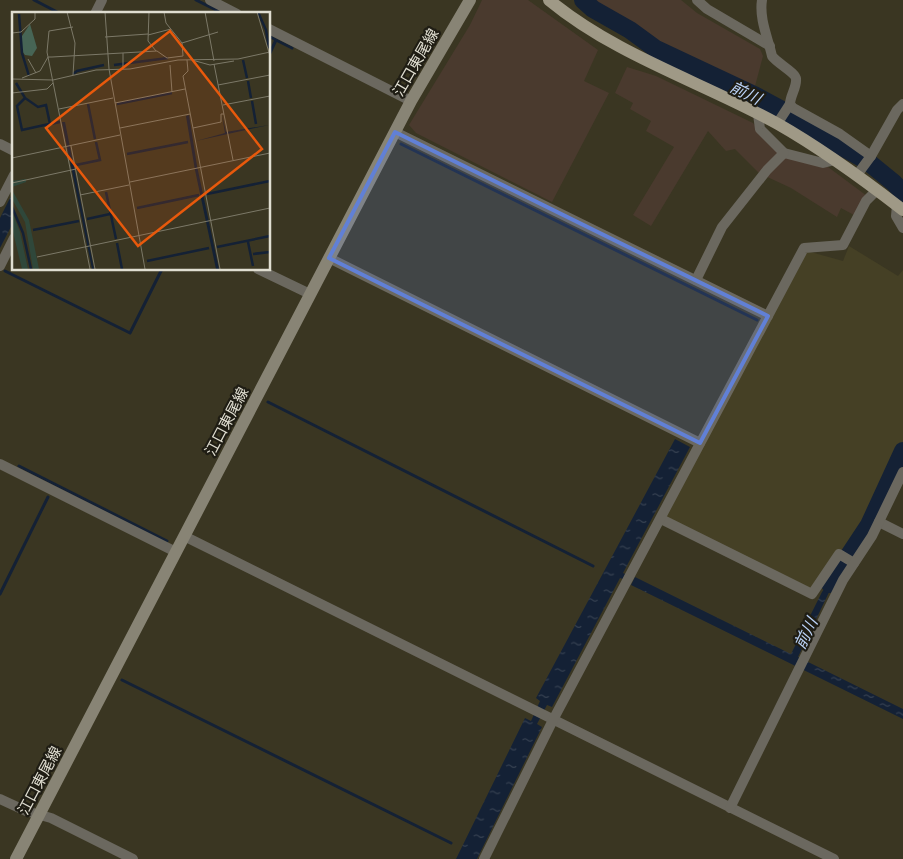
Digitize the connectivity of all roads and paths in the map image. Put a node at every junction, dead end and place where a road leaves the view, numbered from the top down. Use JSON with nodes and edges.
{"nodes":[{"id":1,"x":102,"y":0,"type":"edge"},
{"id":2,"x":210,"y":0,"type":"edge"},
{"id":3,"x":470,"y":0,"type":"edge"},
{"id":4,"x":697,"y":0,"type":"edge"},
{"id":5,"x":762,"y":0,"type":"edge"},
{"id":6,"x":556,"y":2,"type":"edge"},
{"id":7,"x":96,"y":12,"type":"edge"},
{"id":8,"x":234,"y":12,"type":"edge"},
{"id":9,"x":270,"y":30,"type":"edge"},
{"id":10,"x":770,"y":46,"type":"junction"},
{"id":11,"x":411,"y":101,"type":"junction"},
{"id":12,"x":903,"y":104,"type":"edge"},
{"id":13,"x":784,"y":112,"type":"junction"},
{"id":14,"x":758,"y":114,"type":"junction"},
{"id":15,"x":395,"y":132,"type":"junction"},
{"id":16,"x":0,"y":144,"type":"edge"},
{"id":17,"x":12,"y":150,"type":"edge"},
{"id":18,"x":784,"y":153,"type":"junction"},
{"id":19,"x":871,"y":156,"type":"junction"},
{"id":20,"x":836,"y":160,"type":"junction"},
{"id":21,"x":860,"y":170,"type":"junction"},
{"id":22,"x":12,"y":179,"type":"edge"},
{"id":23,"x":877,"y":190,"type":"junction"},
{"id":24,"x":0,"y":202,"type":"edge"},
{"id":25,"x":900,"y":207,"type":"edge"},
{"id":26,"x":903,"y":228,"type":"edge"},
{"id":27,"x":12,"y":242,"type":"edge"},
{"id":28,"x":329,"y":258,"type":"junction"},
{"id":29,"x":0,"y":266,"type":"edge"},
{"id":30,"x":260,"y":270,"type":"edge"},
{"id":31,"x":696,"y":280,"type":"junction"},
{"id":32,"x":310,"y":294,"type":"junction"},
{"id":33,"x":768,"y":316,"type":"junction"},
{"id":34,"x":700,"y":443,"type":"junction"},
{"id":35,"x":0,"y":464,"type":"edge"},
{"id":36,"x":903,"y":472,"type":"edge"},
{"id":37,"x":661,"y":519,"type":"junction"},
{"id":38,"x":879,"y":522,"type":"junction"},
{"id":39,"x":903,"y":534,"type":"edge"},
{"id":40,"x":184,"y":536,"type":"junction"},
{"id":41,"x":176,"y":552,"type":"junction"},
{"id":42,"x":853,"y":563,"type":"junction"},
{"id":43,"x":548,"y":717,"type":"junction"},
{"id":44,"x":0,"y":798,"type":"edge"},
{"id":45,"x":730,"y":808,"type":"junction"},
{"id":46,"x":38,"y":816,"type":"junction"},
{"id":47,"x":16,"y":859,"type":"edge"},
{"id":48,"x":133,"y":859,"type":"edge"},
{"id":49,"x":484,"y":859,"type":"edge"},
{"id":50,"x":834,"y":859,"type":"edge"}],
"edges":[{"from":1,"to":7,"type":"street"},
{"from":2,"to":8,"type":"street"},
{"from":3,"to":11,"type":"main road","name":"江口東尾線"},
{"from":4,"to":10,"type":"street"},
{"from":5,"to":10,"type":"street"},
{"from":6,"to":14,"type":"main road"},
{"from":9,"to":11,"type":"street"},
{"from":10,"to":13,"type":"street"},
{"from":11,"to":15,"type":"main road","name":"江口東尾線"},
{"from":12,"to":19,"type":"street"},
{"from":13,"to":14,"type":"main road"},
{"from":13,"to":19,"type":"street"},
{"from":13,"to":20,"type":"main road"},
{"from":14,"to":18,"type":"street"},
{"from":15,"to":28,"type":"main road","name":"江口東尾線"},
{"from":15,"to":31,"type":"street"},
{"from":16,"to":17,"type":"street"},
{"from":18,"to":20,"type":"street"},
{"from":18,"to":31,"type":"street"},
{"from":19,"to":21,"type":"street"},
{"from":20,"to":21,"type":"main road"},
{"from":21,"to":23,"type":"main road"},
{"from":22,"to":24,"type":"street"},
{"from":23,"to":25,"type":"main road"},
{"from":23,"to":33,"type":"street"},
{"from":25,"to":26,"type":"street"},
{"from":27,"to":29,"type":"street"},
{"from":28,"to":32,"type":"main road","name":"江口東尾線"},
{"from":28,"to":34,"type":"street"},
{"from":30,"to":32,"type":"street"},
{"from":31,"to":33,"type":"street"},
{"from":32,"to":40,"type":"main road","name":"江口東尾線"},
{"from":33,"to":34,"type":"street"},
{"from":34,"to":37,"type":"street"},
{"from":35,"to":41,"type":"street"},
{"from":36,"to":38,"type":"street"},
{"from":37,"to":42,"type":"street"},
{"from":37,"to":43,"type":"street"},
{"from":38,"to":39,"type":"street"},
{"from":38,"to":42,"type":"street"},
{"from":40,"to":41,"type":"main road","name":"江口東尾線"},
{"from":40,"to":43,"type":"street"},
{"from":41,"to":46,"type":"main road","name":"江口東尾線"},
{"from":42,"to":45,"type":"street"},
{"from":43,"to":45,"type":"street"},
{"from":43,"to":49,"type":"street"},
{"from":44,"to":46,"type":"street"},
{"from":45,"to":50,"type":"street"},
{"from":46,"to":47,"type":"main road","name":"江口東尾線"},
{"from":46,"to":48,"type":"street"}]}
